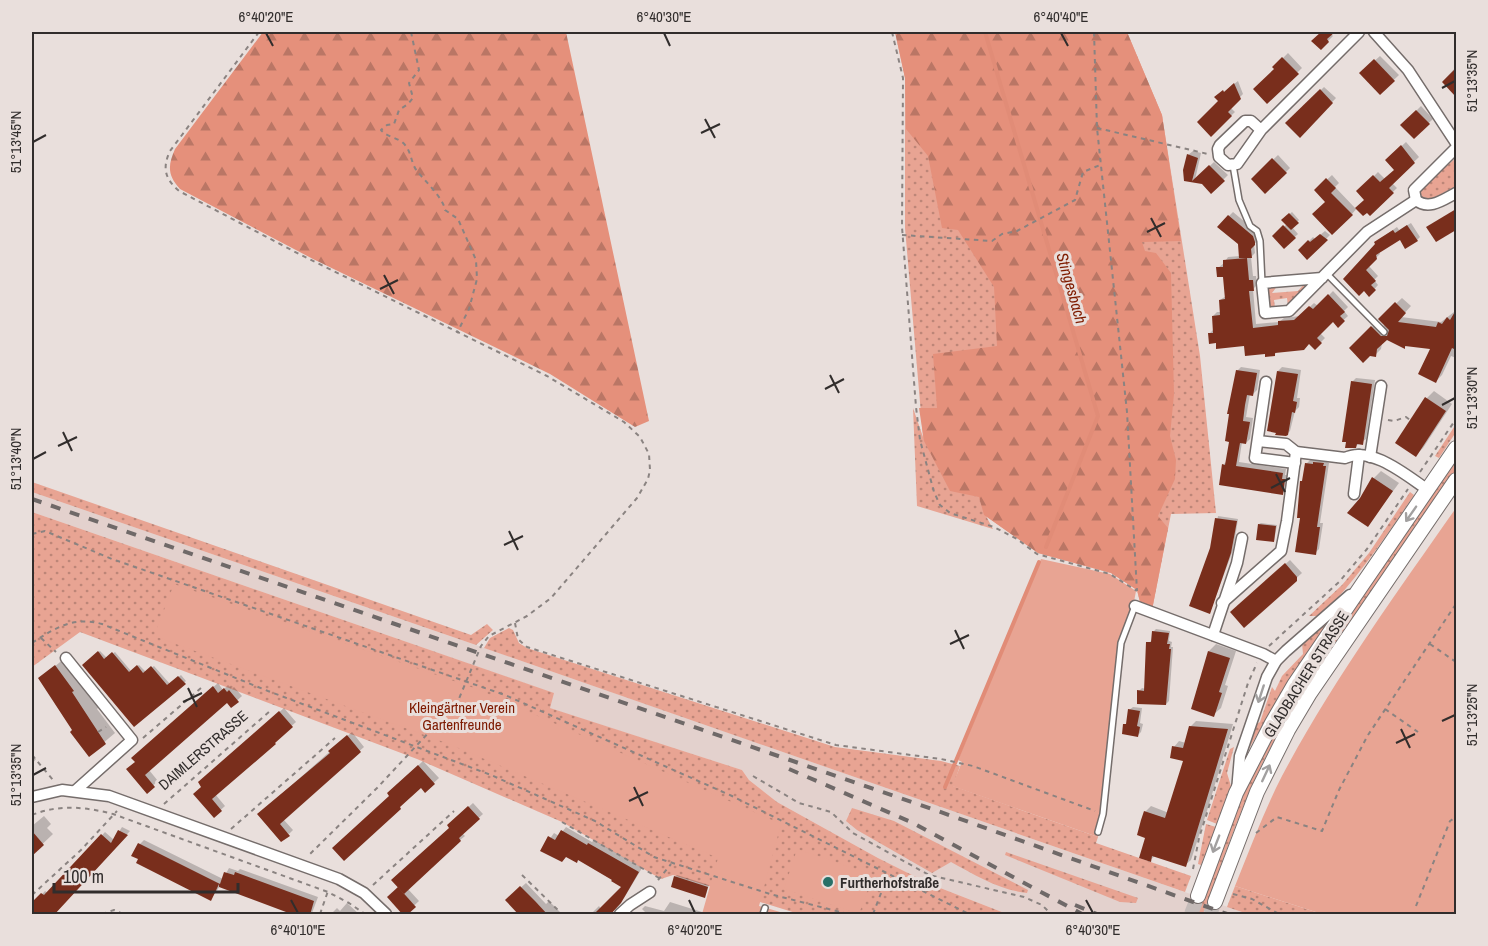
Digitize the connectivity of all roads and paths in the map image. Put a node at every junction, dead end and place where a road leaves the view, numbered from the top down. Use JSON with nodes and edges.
{"nodes":[{"id":1,"x":259,"y":32,"type":"edge"},
{"id":2,"x":411,"y":32,"type":"edge"},
{"id":3,"x":892,"y":32,"type":"edge"},
{"id":4,"x":1094,"y":32,"type":"edge"},
{"id":5,"x":1359,"y":32,"type":"edge"},
{"id":6,"x":1374,"y":32,"type":"edge"},
{"id":7,"x":1097,"y":128,"type":"junction"},
{"id":8,"x":1261,"y":130,"type":"junction"},
{"id":9,"x":1455,"y":135,"type":"edge"},
{"id":10,"x":1456,"y":148,"type":"edge"},
{"id":11,"x":1219,"y":157,"type":"junction"},
{"id":12,"x":1100,"y":165,"type":"junction"},
{"id":13,"x":1233,"y":165,"type":"junction"},
{"id":14,"x":1456,"y":193,"type":"edge"},
{"id":15,"x":1416,"y":200,"type":"junction"},
{"id":16,"x":902,"y":235,"type":"junction"},
{"id":17,"x":1324,"y":275,"type":"junction"},
{"id":18,"x":1262,"y":283,"type":"junction"},
{"id":19,"x":1384,"y":332,"type":"dead end"},
{"id":20,"x":457,"y":333,"type":"junction"},
{"id":21,"x":1266,"y":382,"type":"dead end"},
{"id":22,"x":1381,"y":386,"type":"dead end"},
{"id":23,"x":1376,"y":418,"type":"junction"},
{"id":24,"x":1456,"y":419,"type":"edge"},
{"id":25,"x":1410,"y":420,"type":"dead end"},
{"id":26,"x":1258,"y":441,"type":"junction"},
{"id":27,"x":1456,"y":448,"type":"edge"},
{"id":28,"x":1365,"y":456,"type":"junction"},
{"id":29,"x":1295,"y":458,"type":"junction"},
{"id":30,"x":1456,"y":480,"type":"edge"},
{"id":31,"x":1414,"y":481,"type":"junction"},
{"id":32,"x":1428,"y":490,"type":"junction"},
{"id":33,"x":1354,"y":494,"type":"dead end"},
{"id":34,"x":32,"y":534,"type":"edge"},
{"id":35,"x":1242,"y":538,"type":"dead end"},
{"id":36,"x":1362,"y":585,"type":"junction"},
{"id":37,"x":1137,"y":591,"type":"junction"},
{"id":38,"x":1222,"y":603,"type":"junction"},
{"id":39,"x":1456,"y":604,"type":"edge"},
{"id":40,"x":1135,"y":606,"type":"junction"},
{"id":41,"x":515,"y":623,"type":"junction"},
{"id":42,"x":1213,"y":635,"type":"junction"},
{"id":43,"x":41,"y":638,"type":"junction"},
{"id":44,"x":32,"y":644,"type":"edge"},
{"id":45,"x":1430,"y":644,"type":"junction"},
{"id":46,"x":1263,"y":654,"type":"junction"},
{"id":47,"x":66,"y":658,"type":"joint"},
{"id":48,"x":1276,"y":661,"type":"junction"},
{"id":49,"x":1456,"y":662,"type":"edge"},
{"id":50,"x":468,"y":681,"type":"junction"},
{"id":51,"x":201,"y":688,"type":"dead end"},
{"id":52,"x":1385,"y":709,"type":"junction"},
{"id":53,"x":270,"y":711,"type":"dead end"},
{"id":54,"x":1418,"y":732,"type":"dead end"},
{"id":55,"x":335,"y":738,"type":"dead end"},
{"id":56,"x":132,"y":740,"type":"junction"},
{"id":57,"x":416,"y":746,"type":"junction"},
{"id":58,"x":32,"y":755,"type":"edge"},
{"id":59,"x":753,"y":776,"type":"dead end"},
{"id":60,"x":62,"y":790,"type":"junction"},
{"id":61,"x":75,"y":791,"type":"junction"},
{"id":62,"x":1236,"y":793,"type":"junction"},
{"id":63,"x":32,"y":797,"type":"edge"},
{"id":64,"x":126,"y":801,"type":"junction"},
{"id":65,"x":453,"y":811,"type":"dead end"},
{"id":66,"x":155,"y":812,"type":"junction"},
{"id":67,"x":113,"y":814,"type":"junction"},
{"id":68,"x":1103,"y":814,"type":"junction"},
{"id":69,"x":32,"y":815,"type":"edge"},
{"id":70,"x":1456,"y":817,"type":"edge"},
{"id":71,"x":562,"y":822,"type":"dead end"},
{"id":72,"x":1098,"y":832,"type":"dead end"},
{"id":73,"x":1251,"y":836,"type":"dead end"},
{"id":74,"x":222,"y":837,"type":"junction"},
{"id":75,"x":671,"y":864,"type":"junction"},
{"id":76,"x":299,"y":865,"type":"junction"},
{"id":77,"x":1193,"y":872,"type":"dead end"},
{"id":78,"x":522,"y":874,"type":"dead end"},
{"id":79,"x":888,"y":875,"type":"junction"},
{"id":80,"x":333,"y":877,"type":"junction"},
{"id":81,"x":659,"y":878,"type":"junction"},
{"id":82,"x":328,"y":892,"type":"junction"},
{"id":83,"x":650,"y":892,"type":"joint"},
{"id":84,"x":1229,"y":892,"type":"dead end"},
{"id":85,"x":364,"y":893,"type":"junction"},
{"id":86,"x":32,"y":895,"type":"edge"},
{"id":87,"x":1198,"y":896,"type":"tunnel mouth"},
{"id":88,"x":1215,"y":902,"type":"tunnel mouth"},
{"id":89,"x":833,"y":906,"type":"dead end"},
{"id":90,"x":1416,"y":906,"type":"dead end"},
{"id":91,"x":765,"y":908,"type":"dead end"},
{"id":92,"x":832,"y":910,"type":"junction"},
{"id":93,"x":1052,"y":914,"type":"edge"},
{"id":94,"x":102,"y":915,"type":"edge"},
{"id":95,"x":123,"y":915,"type":"edge"},
{"id":96,"x":320,"y":915,"type":"edge"},
{"id":97,"x":365,"y":915,"type":"edge"},
{"id":98,"x":386,"y":915,"type":"edge"},
{"id":99,"x":562,"y":915,"type":"edge"},
{"id":100,"x":620,"y":915,"type":"edge"},
{"id":101,"x":763,"y":915,"type":"edge"},
{"id":102,"x":848,"y":915,"type":"edge"},
{"id":103,"x":873,"y":915,"type":"edge"},
{"id":104,"x":969,"y":915,"type":"edge"},
{"id":105,"x":1279,"y":915,"type":"edge"}],
"edges":[{"from":1,"to":20,"type":"path"},
{"from":2,"to":20,"type":"path"},
{"from":3,"to":16,"type":"path"},
{"from":4,"to":7,"type":"path"},
{"from":5,"to":8,"type":"street"},
{"from":6,"to":9,"type":"street"},
{"from":7,"to":11,"type":"path"},
{"from":7,"to":12,"type":"path"},
{"from":8,"to":11,"type":"street"},
{"from":8,"to":13,"type":"street"},
{"from":10,"to":15,"type":"street"},
{"from":11,"to":13,"type":"street"},
{"from":12,"to":16,"type":"path"},
{"from":12,"to":37,"type":"path"},
{"from":13,"to":18,"type":"lane"},
{"from":14,"to":15,"type":"street"},
{"from":15,"to":17,"type":"street"},
{"from":16,"to":37,"type":"path"},
{"from":17,"to":18,"type":"street"},
{"from":17,"to":18,"type":"street"},
{"from":17,"to":19,"type":"lane"},
{"from":20,"to":41,"type":"path"},
{"from":21,"to":26,"type":"street"},
{"from":22,"to":23,"type":"street"},
{"from":23,"to":25,"type":"path"},
{"from":23,"to":28,"type":"street"},
{"from":24,"to":31,"type":"path"},
{"from":26,"to":29,"type":"street"},
{"from":26,"to":29,"type":"street"},
{"from":27,"to":32,"type":"main road","name":"GLADBACHER STRASSE"},
{"from":28,"to":29,"type":"street"},
{"from":28,"to":31,"type":"street"},
{"from":28,"to":33,"type":"street"},
{"from":29,"to":38,"type":"street"},
{"from":88,"to":30,"type":"main road","name":"GLADBACHER STRASSE","one_way":true},
{"from":31,"to":32,"type":"street"},
{"from":31,"to":46,"type":"path"},
{"from":32,"to":36,"type":"main road","name":"GLADBACHER STRASSE","one_way":true},
{"from":34,"to":50,"type":"path"},
{"from":35,"to":38,"type":"street"},
{"from":36,"to":48,"type":"street","name":"GLADBACHER STRASSE"},
{"from":36,"to":62,"type":"main road","name":"GLADBACHER STRASSE"},
{"from":37,"to":40,"type":"path"},
{"from":38,"to":42,"type":"street"},
{"from":39,"to":45,"type":"path"},
{"from":40,"to":42,"type":"street"},
{"from":40,"to":68,"type":"lane"},
{"from":41,"to":50,"type":"path"},
{"from":41,"to":68,"type":"path"},
{"from":42,"to":46,"type":"street"},
{"from":43,"to":44,"type":"path"},
{"from":43,"to":47,"type":"path"},
{"from":43,"to":57,"type":"path"},
{"from":45,"to":49,"type":"path"},
{"from":45,"to":52,"type":"path"},
{"from":46,"to":48,"type":"street"},
{"from":46,"to":77,"type":"path"},
{"from":47,"to":56,"type":"street"},
{"from":48,"to":62,"type":"street","name":"GLADBACHER STRASSE","one_way":true},
{"from":50,"to":57,"type":"path"},
{"from":50,"to":79,"type":"path"},
{"from":51,"to":56,"type":"path"},
{"from":52,"to":54,"type":"path"},
{"from":52,"to":73,"type":"path"},
{"from":53,"to":66,"type":"path","name":"DAIMLERSTRASSE"},
{"from":55,"to":74,"type":"path"},
{"from":56,"to":61,"type":"street"},
{"from":57,"to":75,"type":"path"},
{"from":57,"to":76,"type":"path"},
{"from":58,"to":60,"type":"path"},
{"from":59,"to":93,"type":"path"},
{"from":60,"to":61,"type":"street","name":"DAIMLERSTRASSE"},
{"from":60,"to":63,"type":"street","name":"DAIMLERSTRASSE"},
{"from":61,"to":64,"type":"street","name":"DAIMLERSTRASSE"},
{"from":62,"to":87,"type":"main road","name":"GLADBACHER STRASSE","one_way":true},
{"from":64,"to":66,"type":"street","name":"DAIMLERSTRASSE"},
{"from":64,"to":67,"type":"path"},
{"from":65,"to":85,"type":"path"},
{"from":66,"to":74,"type":"street","name":"DAIMLERSTRASSE"},
{"from":67,"to":69,"type":"path"},
{"from":67,"to":82,"type":"path"},
{"from":67,"to":86,"type":"path"},
{"from":68,"to":72,"type":"lane"},
{"from":70,"to":90,"type":"path"},
{"from":71,"to":81,"type":"path"},
{"from":74,"to":76,"type":"street","name":"DAIMLERSTRASSE"},
{"from":75,"to":81,"type":"path"},
{"from":75,"to":92,"type":"path"},
{"from":76,"to":80,"type":"street","name":"DAIMLERSTRASSE"},
{"from":78,"to":99,"type":"path"},
{"from":79,"to":103,"type":"path"},
{"from":79,"to":104,"type":"path"},
{"from":80,"to":82,"type":"path"},
{"from":80,"to":85,"type":"street","name":"DAIMLERSTRASSE"},
{"from":81,"to":83,"type":"path"},
{"from":82,"to":96,"type":"path"},
{"from":82,"to":97,"type":"path"},
{"from":83,"to":100,"type":"street"},
{"from":84,"to":105,"type":"path"},
{"from":85,"to":98,"type":"street","name":"DAIMLERSTRASSE"},
{"from":89,"to":92,"type":"path"},
{"from":91,"to":101,"type":"lane"},
{"from":92,"to":102,"type":"path"},
{"from":94,"to":95,"type":"path"}]}
